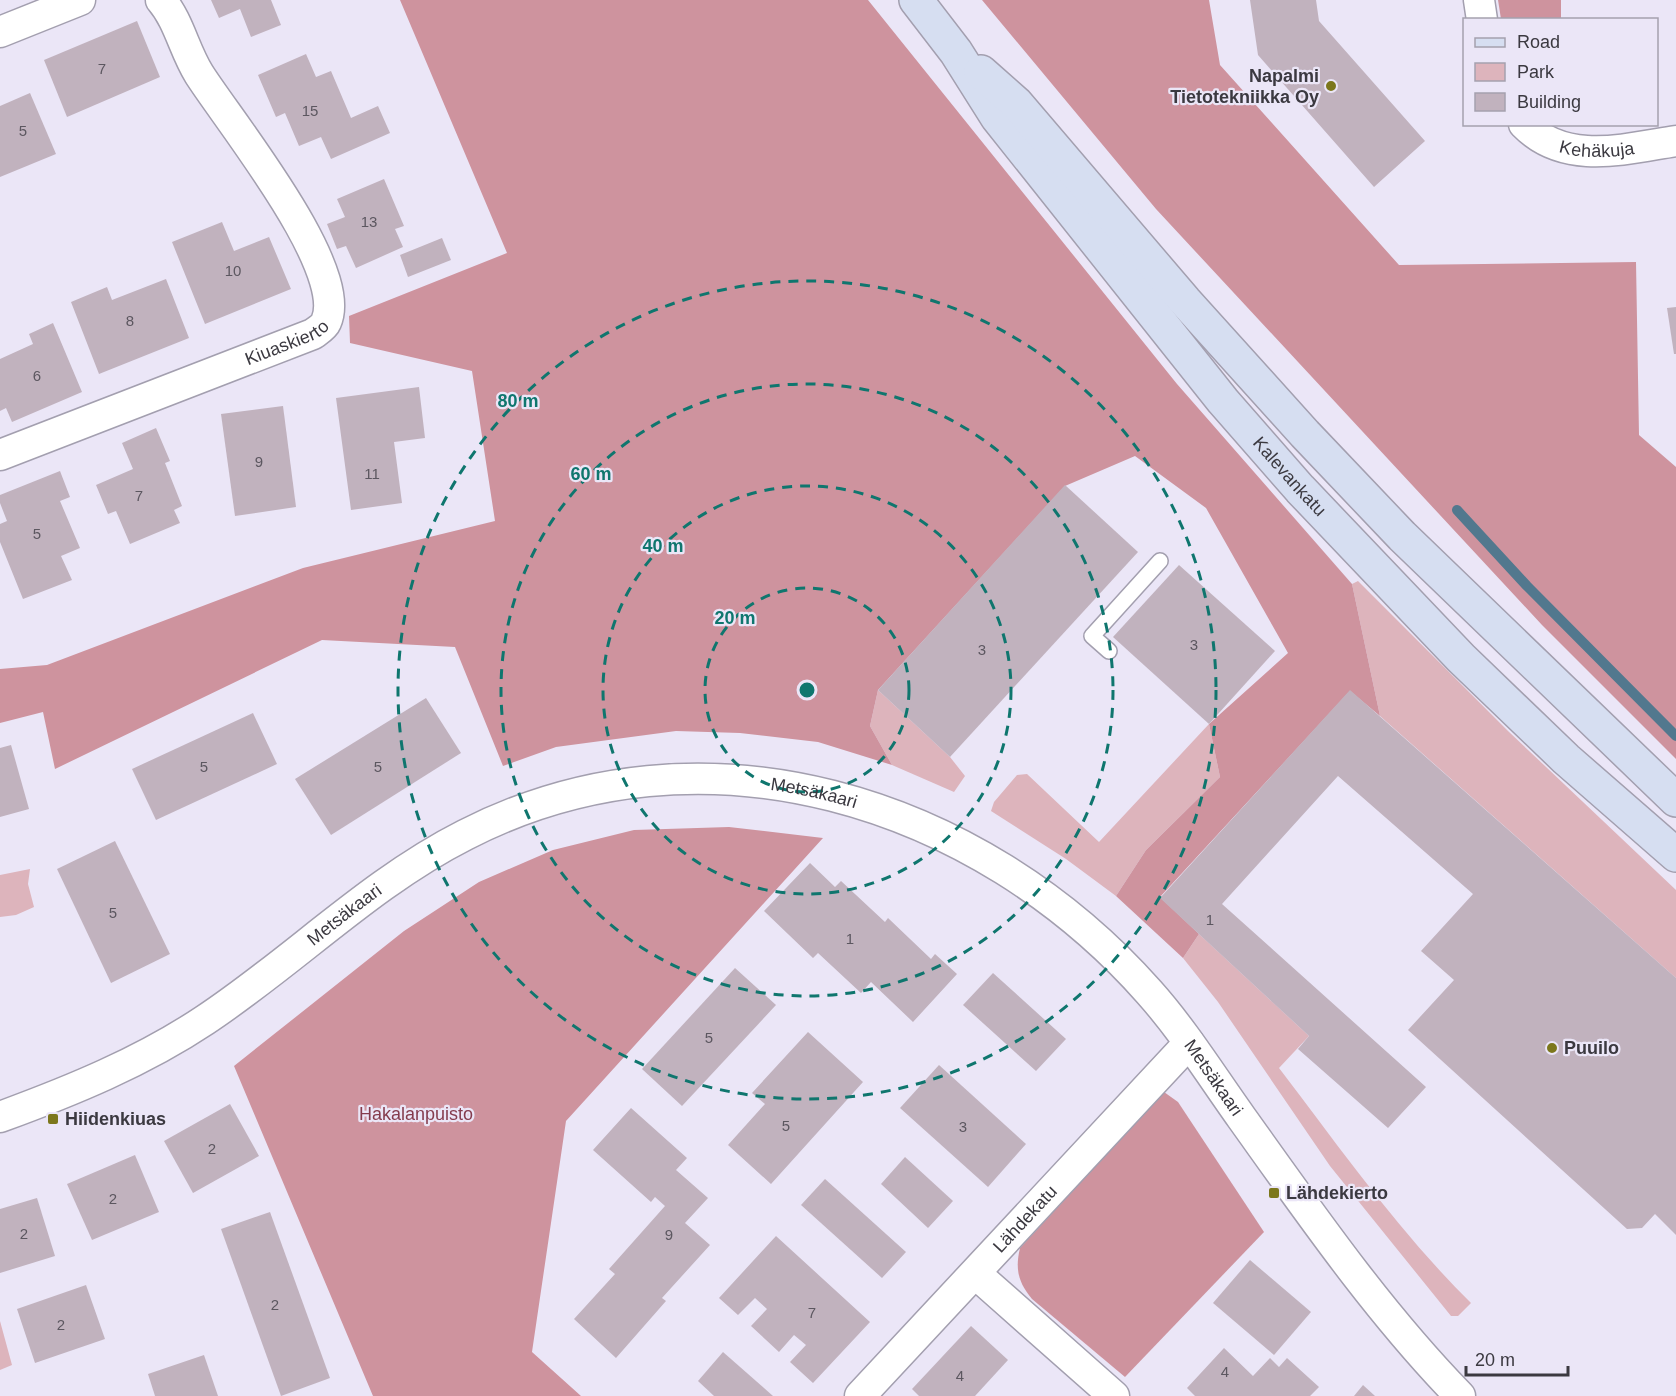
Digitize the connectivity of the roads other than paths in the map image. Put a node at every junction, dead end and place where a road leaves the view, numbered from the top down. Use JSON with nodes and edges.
{"nodes":[{"id":1,"x":80,"y":0,"type":"edge"},
{"id":2,"x":161,"y":0,"type":"edge"},
{"id":3,"x":916,"y":0,"type":"edge"},
{"id":4,"x":1479,"y":0,"type":"edge"},
{"id":5,"x":1482,"y":18,"type":"edge"},
{"id":6,"x":0,"y":32,"type":"edge"},
{"id":7,"x":956,"y":52,"type":"junction"},
{"id":8,"x":1527,"y":126,"type":"edge"},
{"id":9,"x":1676,"y":141,"type":"edge"},
{"id":10,"x":0,"y":455,"type":"edge"},
{"id":11,"x":1160,"y":561,"type":"dead end"},
{"id":12,"x":1109,"y":651,"type":"dead end"},
{"id":13,"x":1676,"y":800,"type":"edge"},
{"id":14,"x":1676,"y":855,"type":"edge"},
{"id":15,"x":1189,"y":1043,"type":"junction"},
{"id":16,"x":0,"y":1117,"type":"edge"},
{"id":17,"x":976,"y":1274,"type":"junction"},
{"id":18,"x":860,"y":1396,"type":"edge"},
{"id":19,"x":1114,"y":1396,"type":"edge"},
{"id":20,"x":1460,"y":1396,"type":"edge"}],
"edges":[{"from":1,"to":6,"type":"street"},
{"from":2,"to":10,"type":"street","name":"Kiuaskierto"},
{"from":3,"to":7,"type":"main road","name":"Kalevankatu"},
{"from":4,"to":5,"type":"street"},
{"from":7,"to":13,"type":"main road","name":"Kalevankatu"},
{"from":7,"to":14,"type":"main road","name":"Kalevankatu"},
{"from":8,"to":9,"type":"street","name":"Kehäkuja"},
{"from":11,"to":12,"type":"lane"},
{"from":15,"to":16,"type":"street","name":"Metsäkaari"},
{"from":15,"to":17,"type":"street","name":"Lähdekatu"},
{"from":15,"to":20,"type":"street","name":"Metsäkaari"},
{"from":17,"to":18,"type":"street","name":"Lähdekatu"},
{"from":17,"to":19,"type":"street"}]}
